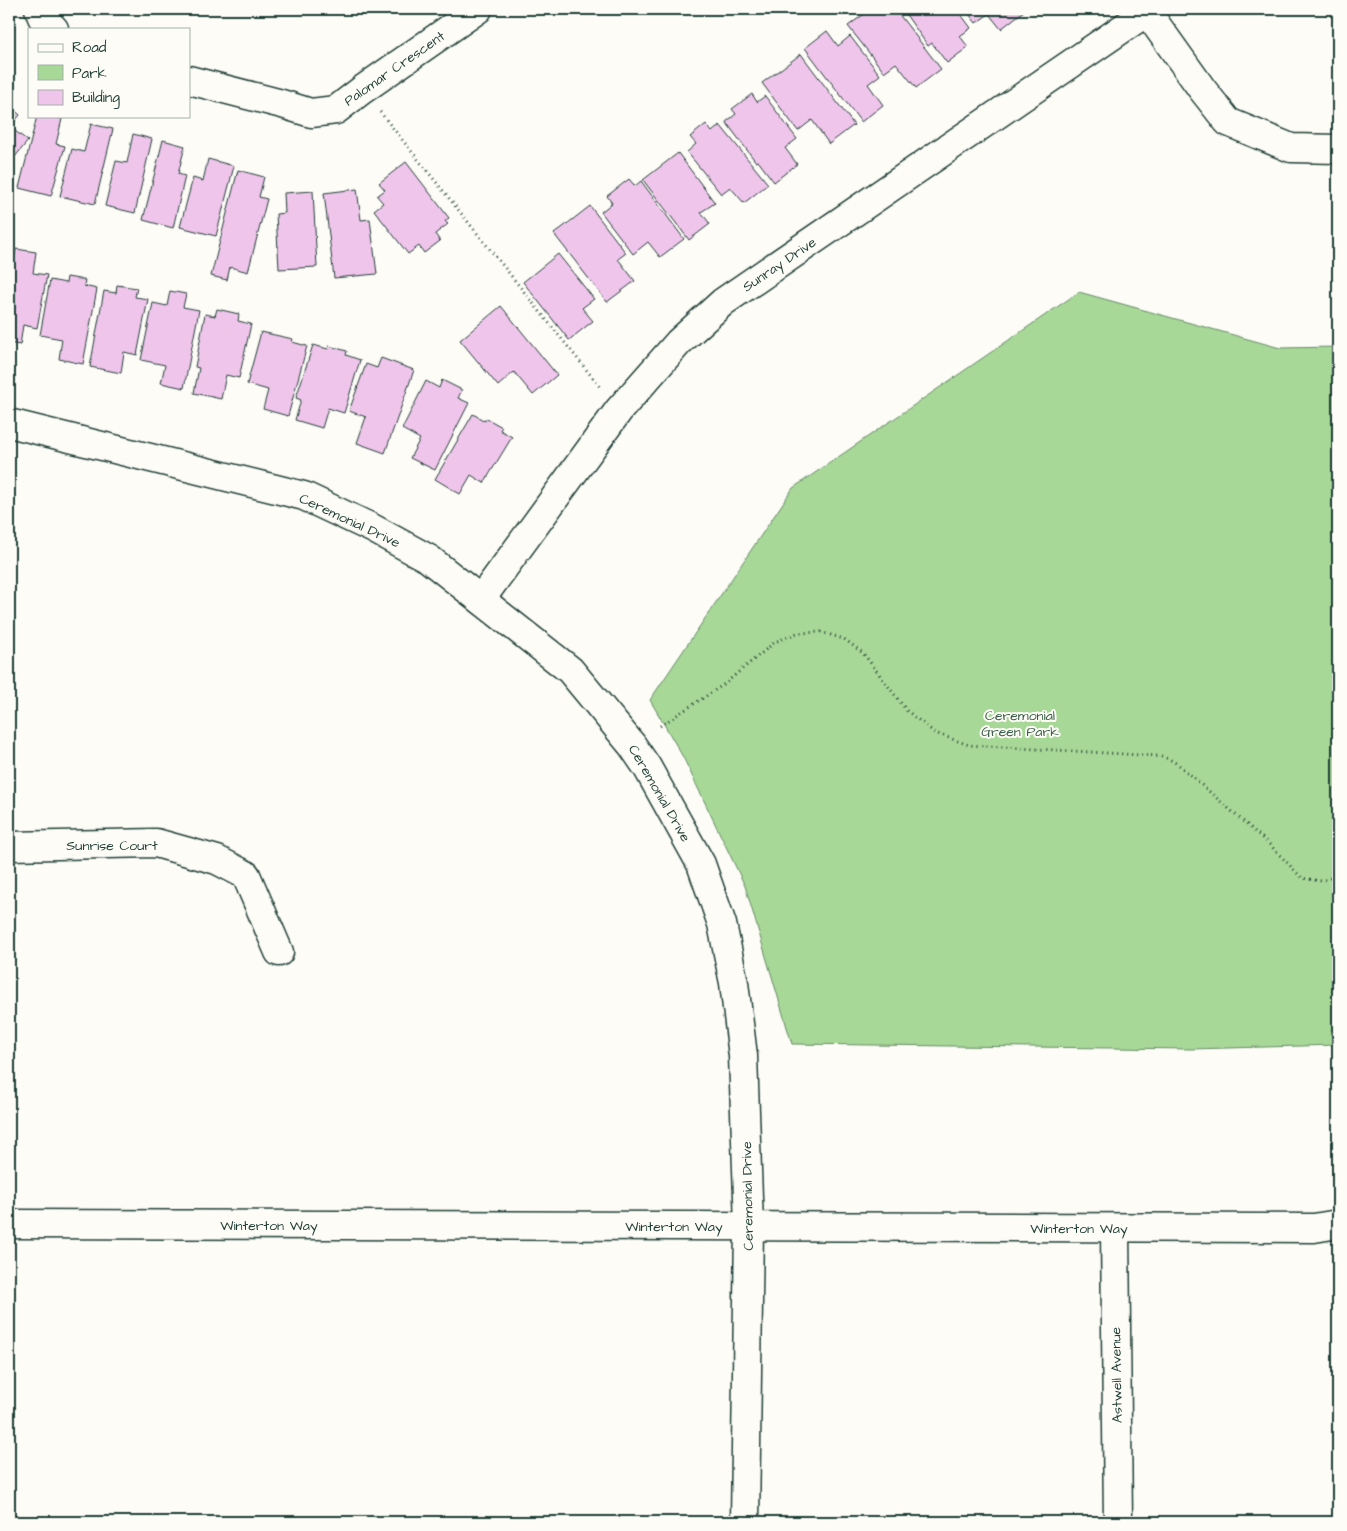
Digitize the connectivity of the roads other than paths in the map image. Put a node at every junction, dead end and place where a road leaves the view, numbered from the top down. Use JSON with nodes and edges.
{"nodes":[{"id":1,"x":39,"y":9,"type":"edge"},
{"id":2,"x":478,"y":9,"type":"edge"},
{"id":3,"x":1149,"y":11,"type":"edge"},
{"id":4,"x":53,"y":28,"type":"edge"},
{"id":5,"x":190,"y":80,"type":"edge"},
{"id":6,"x":1338,"y":148,"type":"edge"},
{"id":7,"x":9,"y":423,"type":"edge"},
{"id":8,"x":482,"y":599,"type":"junction"},
{"id":9,"x":9,"y":846,"type":"edge"},
{"id":10,"x":279,"y":952,"type":"dead end"},
{"id":11,"x":9,"y":1224,"type":"edge"},
{"id":12,"x":1338,"y":1224,"type":"edge"},
{"id":13,"x":749,"y":1226,"type":"junction"},
{"id":14,"x":1115,"y":1228,"type":"junction"},
{"id":15,"x":745,"y":1522,"type":"edge"},
{"id":16,"x":1118,"y":1522,"type":"edge"}],
"edges":[{"from":1,"to":4,"type":"street"},
{"from":2,"to":5,"type":"street","name":"Palomar Crescent"},
{"from":3,"to":6,"type":"street"},
{"from":3,"to":8,"type":"street","name":"Sunray Drive"},
{"from":7,"to":8,"type":"street","name":"Ceremonial Drive"},
{"from":8,"to":13,"type":"street","name":"Ceremonial Drive"},
{"from":9,"to":10,"type":"street","name":"Sunrise Court"},
{"from":11,"to":13,"type":"street","name":"Winterton Way"},
{"from":12,"to":14,"type":"street","name":"Winterton Way"},
{"from":13,"to":14,"type":"street","name":"Winterton Way"},
{"from":13,"to":15,"type":"street","name":"Ceremonial Drive"},
{"from":14,"to":16,"type":"street","name":"Astwell Avenue"}]}
